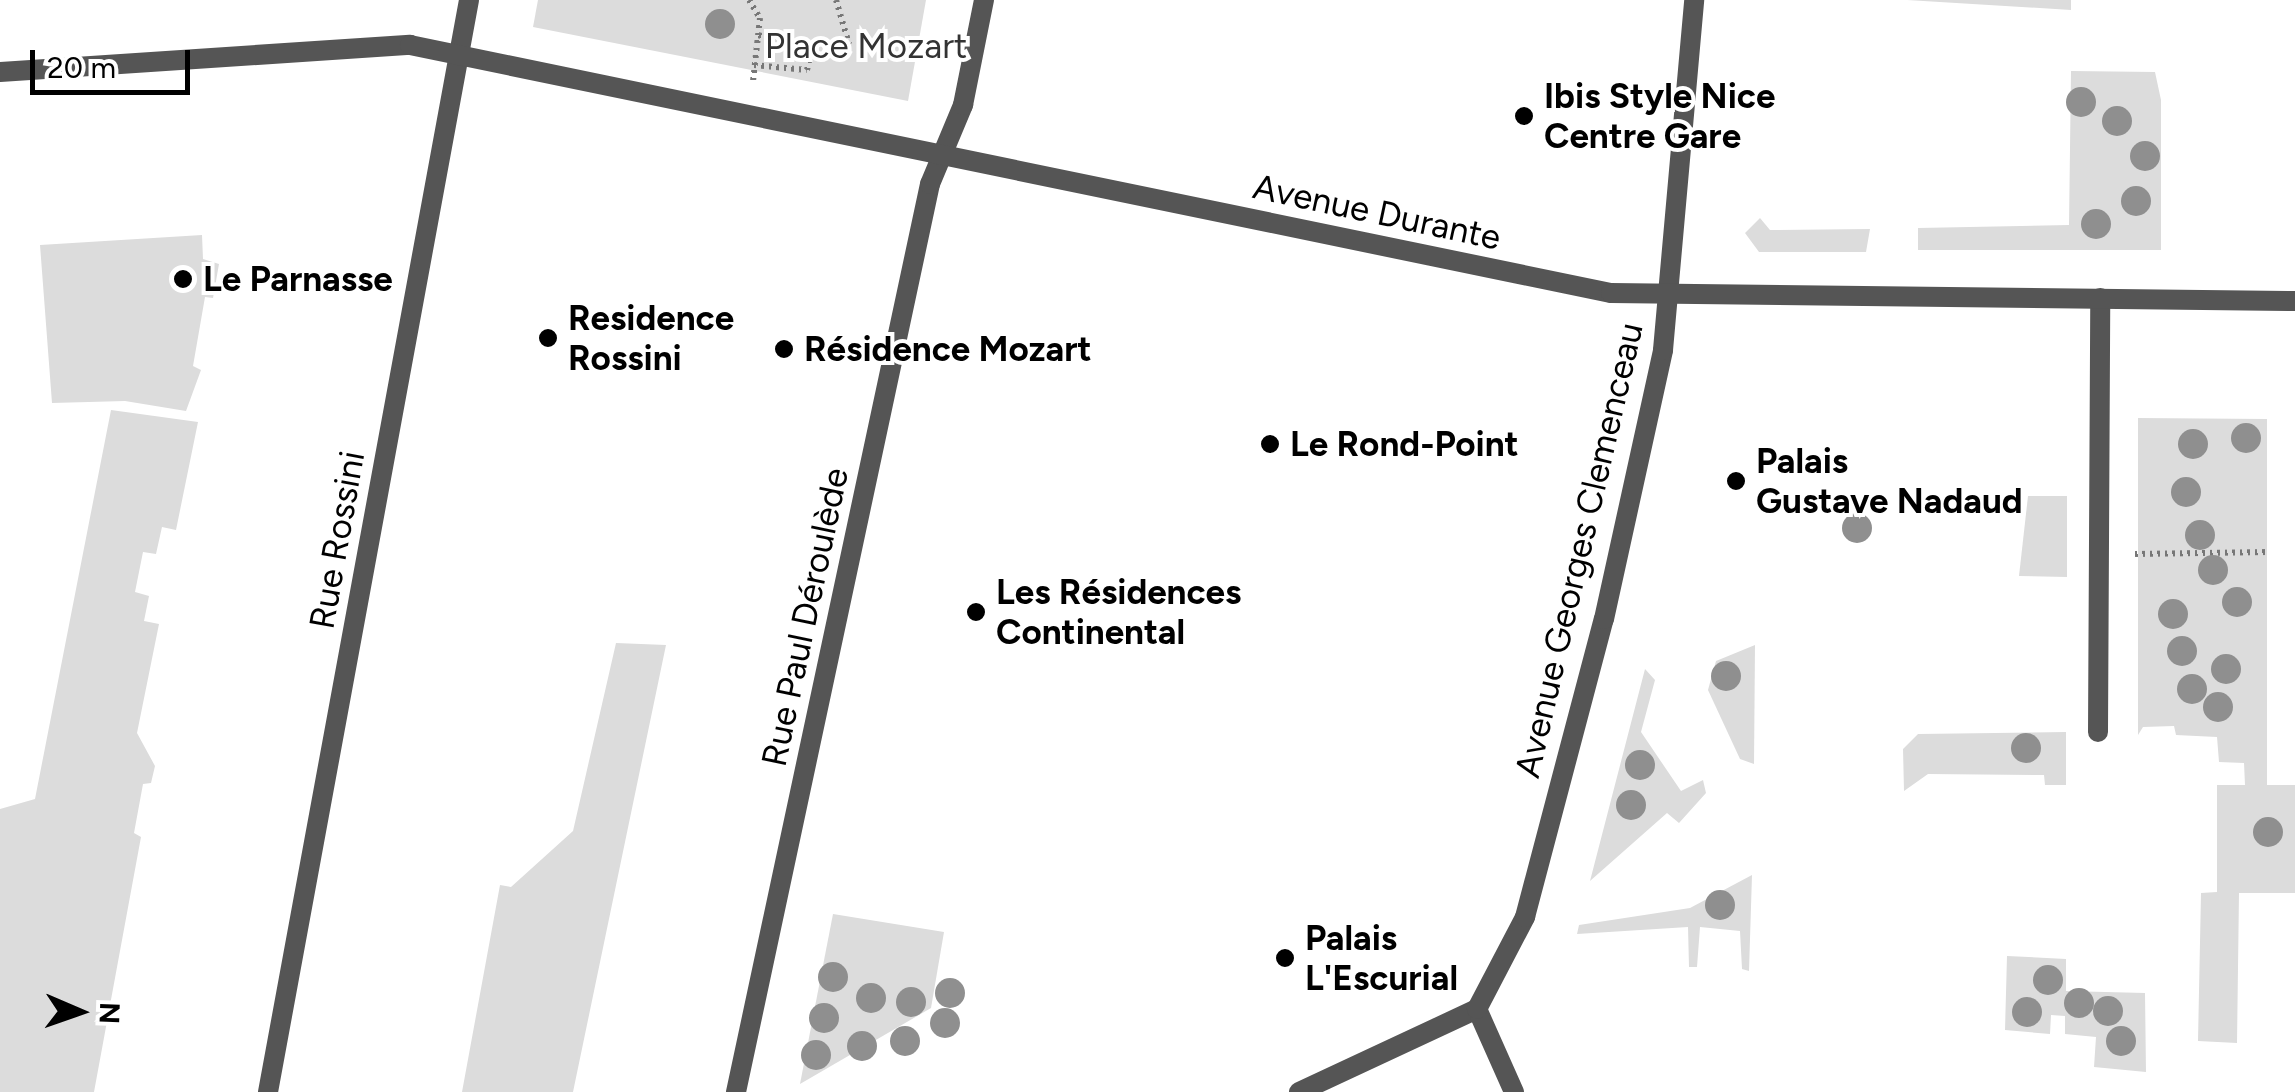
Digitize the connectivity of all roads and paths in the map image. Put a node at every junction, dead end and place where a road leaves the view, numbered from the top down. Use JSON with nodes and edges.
{"nodes":[{"id":1,"x":469,"y":0,"type":"edge"},
{"id":2,"x":749,"y":0,"type":"edge"},
{"id":3,"x":836,"y":0,"type":"edge"},
{"id":4,"x":984,"y":0,"type":"edge"},
{"id":5,"x":1694,"y":0,"type":"edge"},
{"id":6,"x":758,"y":35,"type":"junction"},
{"id":7,"x":849,"y":44,"type":"dead end"},
{"id":8,"x":460,"y":56,"type":"junction"},
{"id":9,"x":0,"y":72,"type":"edge"},
{"id":10,"x":938,"y":156,"type":"junction"},
{"id":11,"x":1667,"y":296,"type":"junction"},
{"id":12,"x":2100,"y":298,"type":"junction"},
{"id":13,"x":2295,"y":301,"type":"edge"},
{"id":14,"x":2268,"y":552,"type":"dead end"},
{"id":15,"x":2099,"y":555,"type":"junction"},
{"id":16,"x":2098,"y":732,"type":"dead end"},
{"id":17,"x":1477,"y":1009,"type":"junction"},
{"id":18,"x":268,"y":1092,"type":"edge"},
{"id":19,"x":736,"y":1092,"type":"edge"},
{"id":20,"x":1299,"y":1092,"type":"edge"},
{"id":21,"x":1514,"y":1092,"type":"edge"}],
"edges":[{"from":1,"to":8,"type":"street","name":"Rue Rossini"},
{"from":2,"to":6,"type":"path"},
{"from":3,"to":7,"type":"path"},
{"from":4,"to":10,"type":"street","name":"Rue Paul Déroulède"},
{"from":5,"to":11,"type":"street","name":"Avenue Georges Clemenceau"},
{"from":6,"to":6,"type":"path"},
{"from":8,"to":9,"type":"street","name":"Avenue Durante"},
{"from":8,"to":10,"type":"street","name":"Avenue Durante"},
{"from":8,"to":18,"type":"street","name":"Rue Rossini"},
{"from":10,"to":11,"type":"street","name":"Avenue Durante"},
{"from":10,"to":19,"type":"street","name":"Rue Paul Déroulède"},
{"from":11,"to":12,"type":"street","name":"Avenue Durante"},
{"from":11,"to":17,"type":"street","name":"Avenue Georges Clemenceau"},
{"from":12,"to":13,"type":"street","name":"Avenue Durante"},
{"from":12,"to":15,"type":"street"},
{"from":14,"to":15,"type":"path"},
{"from":15,"to":16,"type":"street"},
{"from":17,"to":20,"type":"street"},
{"from":17,"to":21,"type":"street"}]}
